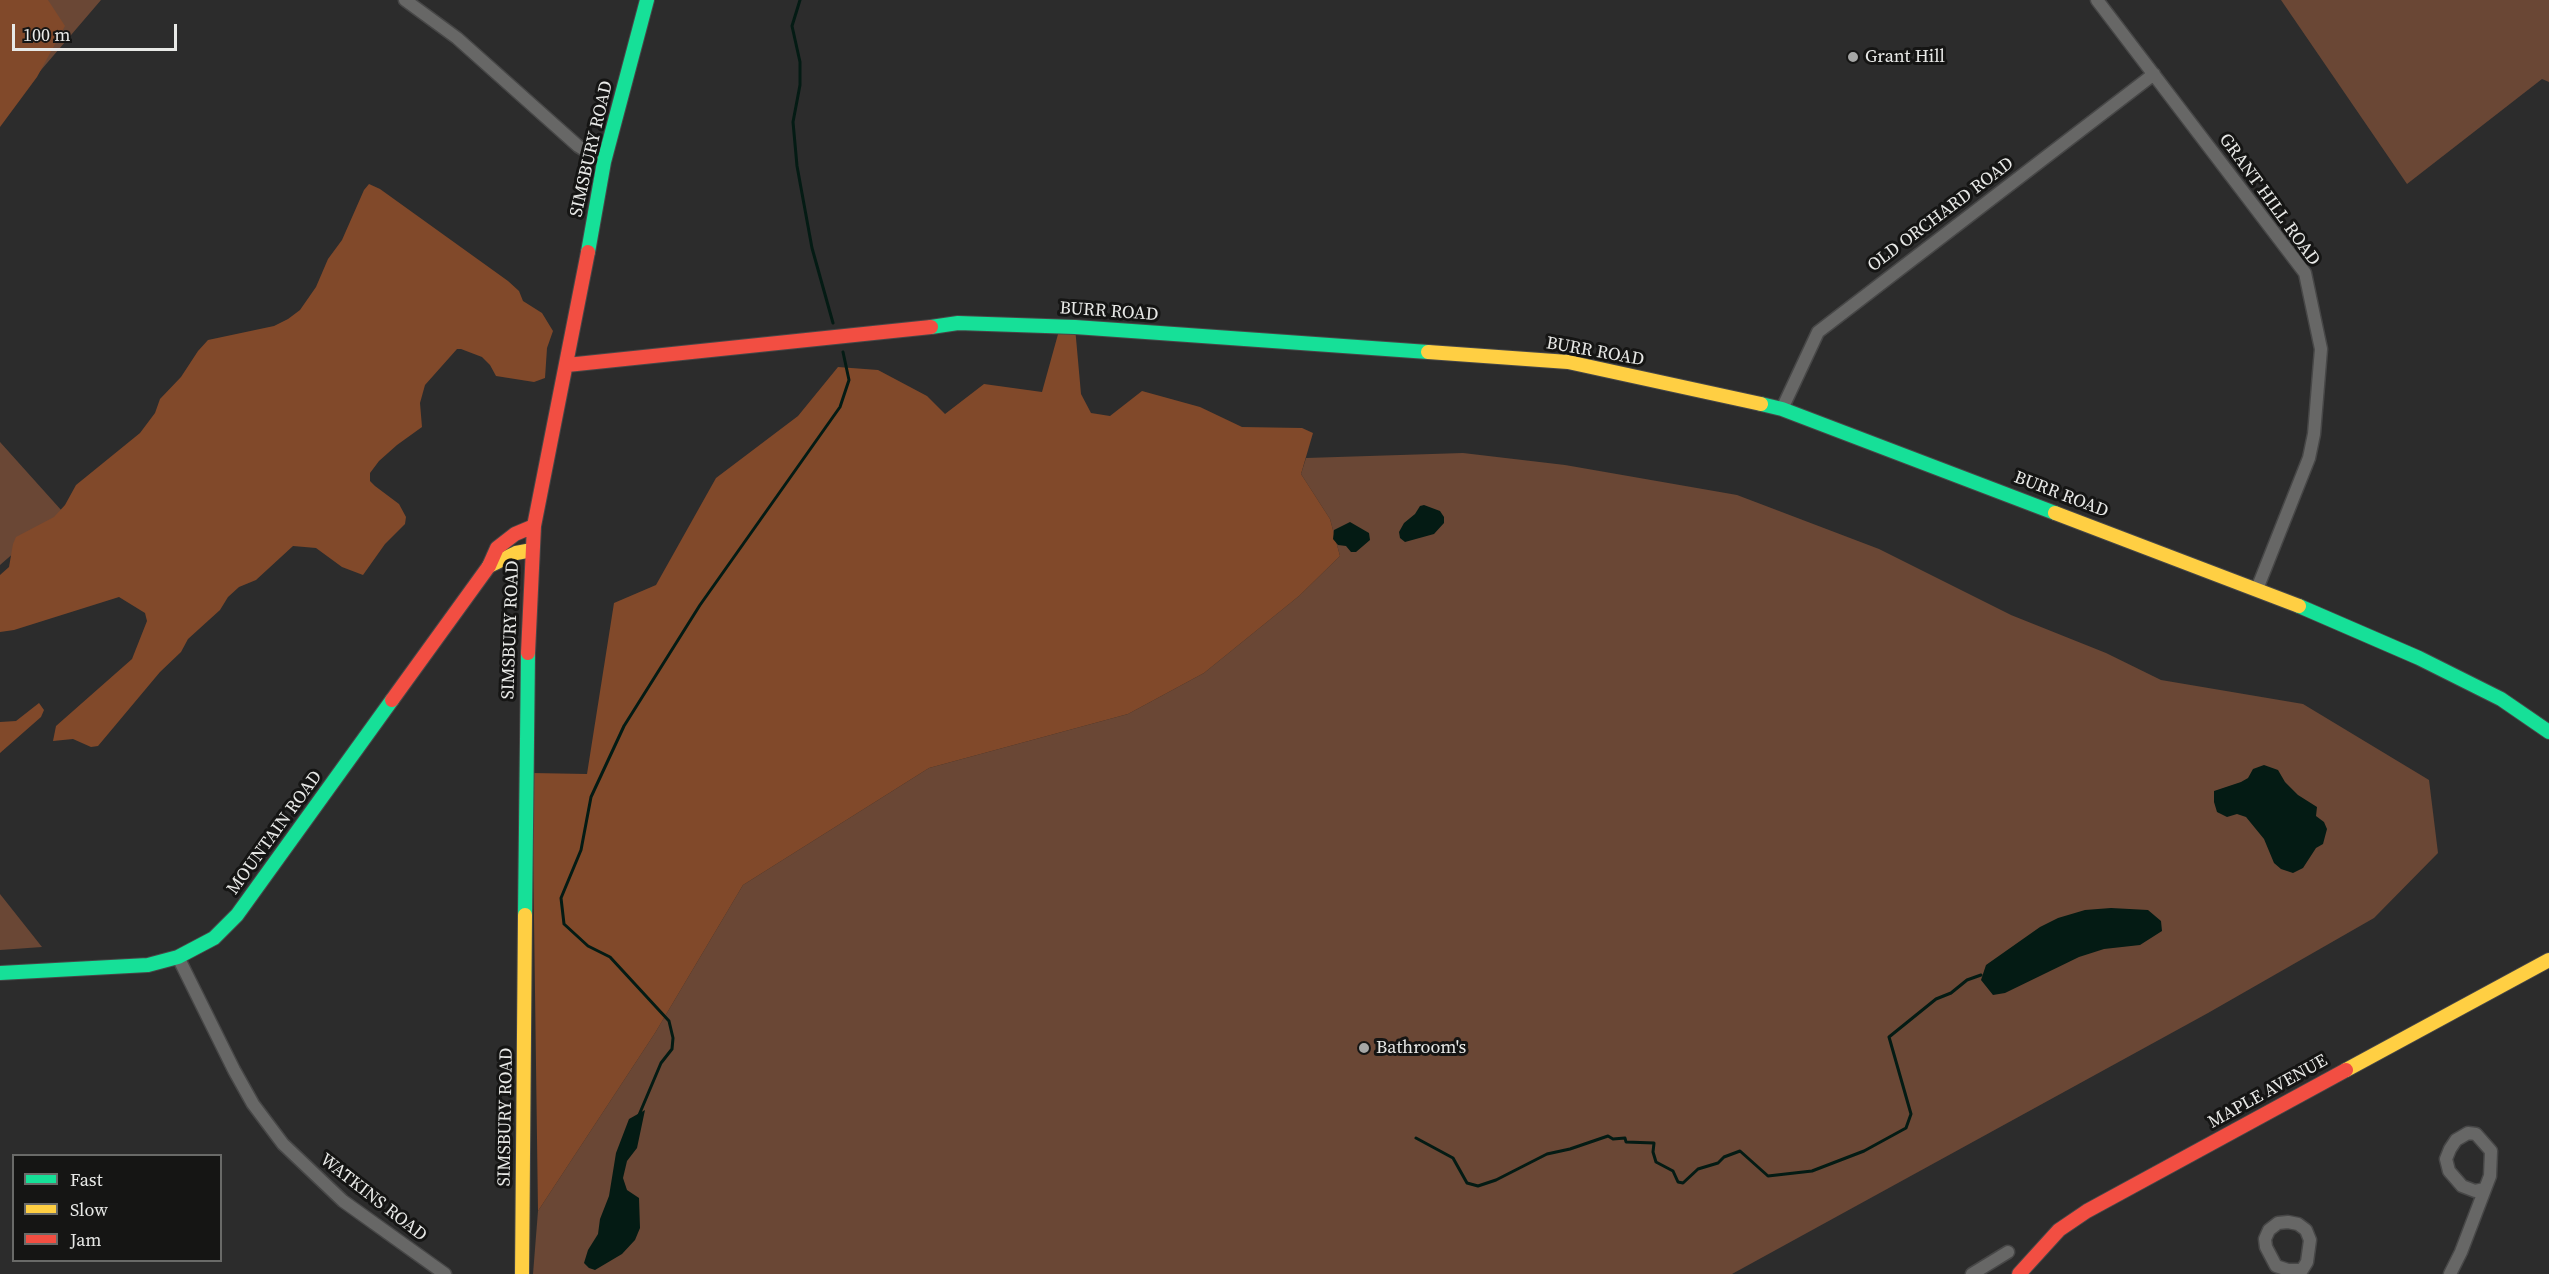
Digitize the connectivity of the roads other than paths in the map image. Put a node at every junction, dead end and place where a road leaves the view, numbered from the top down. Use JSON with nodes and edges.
{"nodes":[{"id":1,"x":405,"y":0,"type":"edge"},
{"id":2,"x":647,"y":0,"type":"edge"},
{"id":3,"x":2097,"y":0,"type":"edge"},
{"id":4,"x":2154,"y":74,"type":"junction"},
{"id":5,"x":604,"y":162,"type":"junction"},
{"id":6,"x":567,"y":365,"type":"junction"},
{"id":7,"x":1782,"y":409,"type":"junction"},
{"id":8,"x":534,"y":526,"type":"junction"},
{"id":9,"x":532,"y":550,"type":"junction"},
{"id":10,"x":489,"y":566,"type":"junction"},
{"id":11,"x":2257,"y":589,"type":"junction"},
{"id":12,"x":2549,"y":732,"type":"edge"},
{"id":13,"x":178,"y":957,"type":"junction"},
{"id":14,"x":2549,"y":960,"type":"edge"},
{"id":15,"x":0,"y":973,"type":"edge"},
{"id":16,"x":2485,"y":1189,"type":"junction"},
{"id":17,"x":2008,"y":1252,"type":"dead end"},
{"id":18,"x":445,"y":1274,"type":"edge"},
{"id":19,"x":522,"y":1274,"type":"edge"},
{"id":20,"x":1972,"y":1274,"type":"edge"},
{"id":21,"x":2019,"y":1274,"type":"edge"},
{"id":22,"x":2450,"y":1274,"type":"edge"}],
"edges":[{"from":1,"to":5,"type":"street"},
{"from":2,"to":5,"type":"street","name":"SIMSBURY ROAD"},
{"from":3,"to":4,"type":"street","name":"GRANT HILL ROAD"},
{"from":4,"to":7,"type":"street","name":"OLD ORCHARD ROAD"},
{"from":4,"to":11,"type":"street","name":"GRANT HILL ROAD"},
{"from":5,"to":6,"type":"street","name":"SIMSBURY ROAD"},
{"from":6,"to":7,"type":"street","name":"BURR ROAD"},
{"from":6,"to":8,"type":"street","name":"SIMSBURY ROAD"},
{"from":7,"to":11,"type":"street","name":"BURR ROAD"},
{"from":8,"to":9,"type":"street","name":"SIMSBURY ROAD"},
{"from":8,"to":10,"type":"street","name":"MOUNTAIN ROAD"},
{"from":9,"to":10,"type":"street","name":"MOUNTAIN ROAD"},
{"from":9,"to":19,"type":"street","name":"SIMSBURY ROAD"},
{"from":10,"to":13,"type":"street","name":"MOUNTAIN ROAD"},
{"from":11,"to":12,"type":"street","name":"BURR ROAD"},
{"from":13,"to":15,"type":"street","name":"MOUNTAIN ROAD"},
{"from":13,"to":18,"type":"street","name":"WATKINS ROAD"},
{"from":14,"to":21,"type":"street","name":"MAPLE AVENUE"},
{"from":16,"to":16,"type":"street"},
{"from":16,"to":22,"type":"street"},
{"from":17,"to":20,"type":"street"}]}
